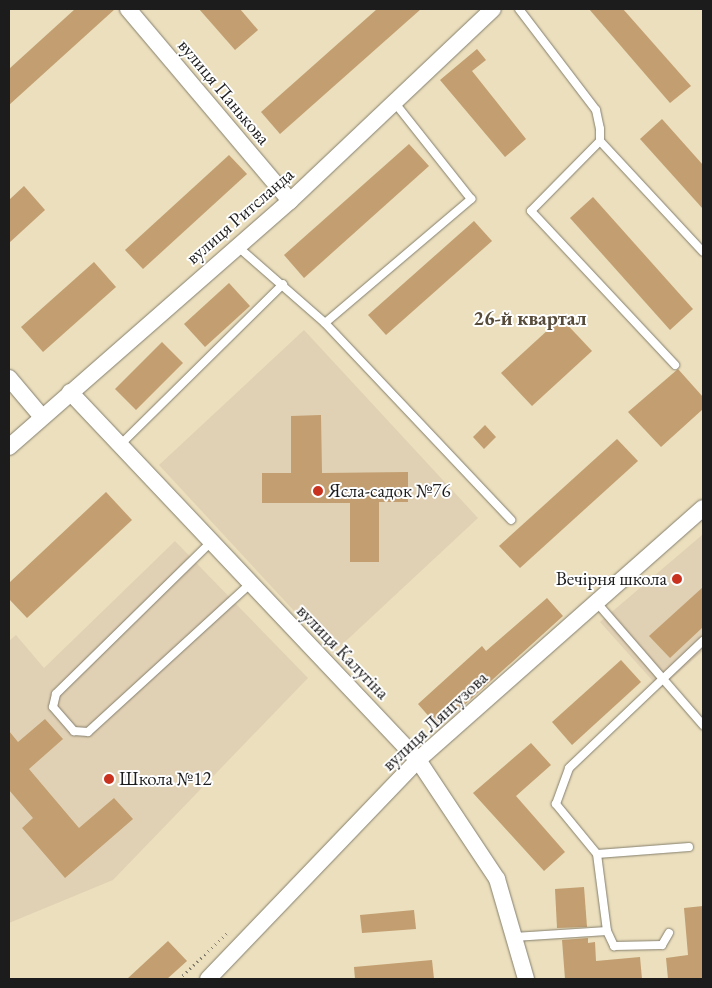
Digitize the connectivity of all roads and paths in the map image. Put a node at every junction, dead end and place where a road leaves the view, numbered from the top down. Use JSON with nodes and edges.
{"nodes":[{"id":1,"x":128,"y":9,"type":"edge"},
{"id":2,"x":493,"y":9,"type":"edge"},
{"id":3,"x":519,"y":9,"type":"edge"},
{"id":4,"x":394,"y":102,"type":"junction"},
{"id":5,"x":600,"y":141,"type":"junction"},
{"id":6,"x":290,"y":201,"type":"junction"},
{"id":7,"x":237,"y":246,"type":"junction"},
{"id":8,"x":703,"y":252,"type":"edge"},
{"id":9,"x":283,"y":284,"type":"junction"},
{"id":10,"x":325,"y":323,"type":"junction"},
{"id":11,"x":675,"y":364,"type":"dead end"},
{"id":12,"x":9,"y":378,"type":"edge"},
{"id":13,"x":70,"y":392,"type":"junction"},
{"id":14,"x":42,"y":417,"type":"junction"},
{"id":15,"x":120,"y":445,"type":"junction"},
{"id":16,"x":9,"y":447,"type":"edge"},
{"id":17,"x":703,"y":508,"type":"edge"},
{"id":18,"x":512,"y":520,"type":"dead end"},
{"id":19,"x":211,"y":542,"type":"junction"},
{"id":20,"x":250,"y":584,"type":"junction"},
{"id":21,"x":596,"y":603,"type":"junction"},
{"id":22,"x":703,"y":641,"type":"edge"},
{"id":23,"x":664,"y":679,"type":"junction"},
{"id":24,"x":703,"y":725,"type":"edge"},
{"id":25,"x":418,"y":760,"type":"junction"},
{"id":26,"x":690,"y":847,"type":"dead end"},
{"id":27,"x":597,"y":854,"type":"junction"},
{"id":28,"x":607,"y":931,"type":"junction"},
{"id":29,"x":669,"y":933,"type":"dead end"},
{"id":30,"x":514,"y":938,"type":"junction"},
{"id":31,"x":208,"y":979,"type":"edge"},
{"id":32,"x":526,"y":979,"type":"edge"}],
"edges":[{"from":1,"to":6,"type":"street","name":"вулиця Панькова"},
{"from":2,"to":4,"type":"street","name":"вулиця Ритсланда"},
{"from":3,"to":5,"type":"lane"},
{"from":4,"to":6,"type":"street","name":"вулиця Ритсланда"},
{"from":4,"to":10,"type":"lane"},
{"from":5,"to":8,"type":"lane"},
{"from":5,"to":11,"type":"lane"},
{"from":6,"to":7,"type":"street","name":"вулиця Ритсланда"},
{"from":7,"to":9,"type":"lane"},
{"from":7,"to":13,"type":"street","name":"вулиця Ритсланда"},
{"from":9,"to":10,"type":"lane"},
{"from":9,"to":15,"type":"lane"},
{"from":10,"to":18,"type":"lane"},
{"from":12,"to":14,"type":"street"},
{"from":13,"to":14,"type":"street","name":"вулиця Ритсланда"},
{"from":13,"to":15,"type":"street","name":"вулиця Калугіна"},
{"from":14,"to":16,"type":"street","name":"вулиця Ритсланда"},
{"from":15,"to":19,"type":"street","name":"вулиця Калугіна"},
{"from":17,"to":21,"type":"street","name":"вулиця Лянгузова"},
{"from":19,"to":20,"type":"street","name":"вулиця Калугіна"},
{"from":19,"to":20,"type":"lane"},
{"from":20,"to":25,"type":"street","name":"вулиця Калугіна"},
{"from":21,"to":23,"type":"lane"},
{"from":21,"to":25,"type":"street","name":"вулиця Лянгузова"},
{"from":22,"to":23,"type":"lane"},
{"from":23,"to":24,"type":"lane"},
{"from":23,"to":27,"type":"lane"},
{"from":25,"to":30,"type":"street","name":"вулиця Калугіна"},
{"from":25,"to":31,"type":"street","name":"вулиця Лянгузова"},
{"from":26,"to":27,"type":"lane"},
{"from":27,"to":28,"type":"lane"},
{"from":28,"to":29,"type":"lane"},
{"from":28,"to":30,"type":"lane"},
{"from":30,"to":32,"type":"street","name":"вулиця Калугіна"}]}
